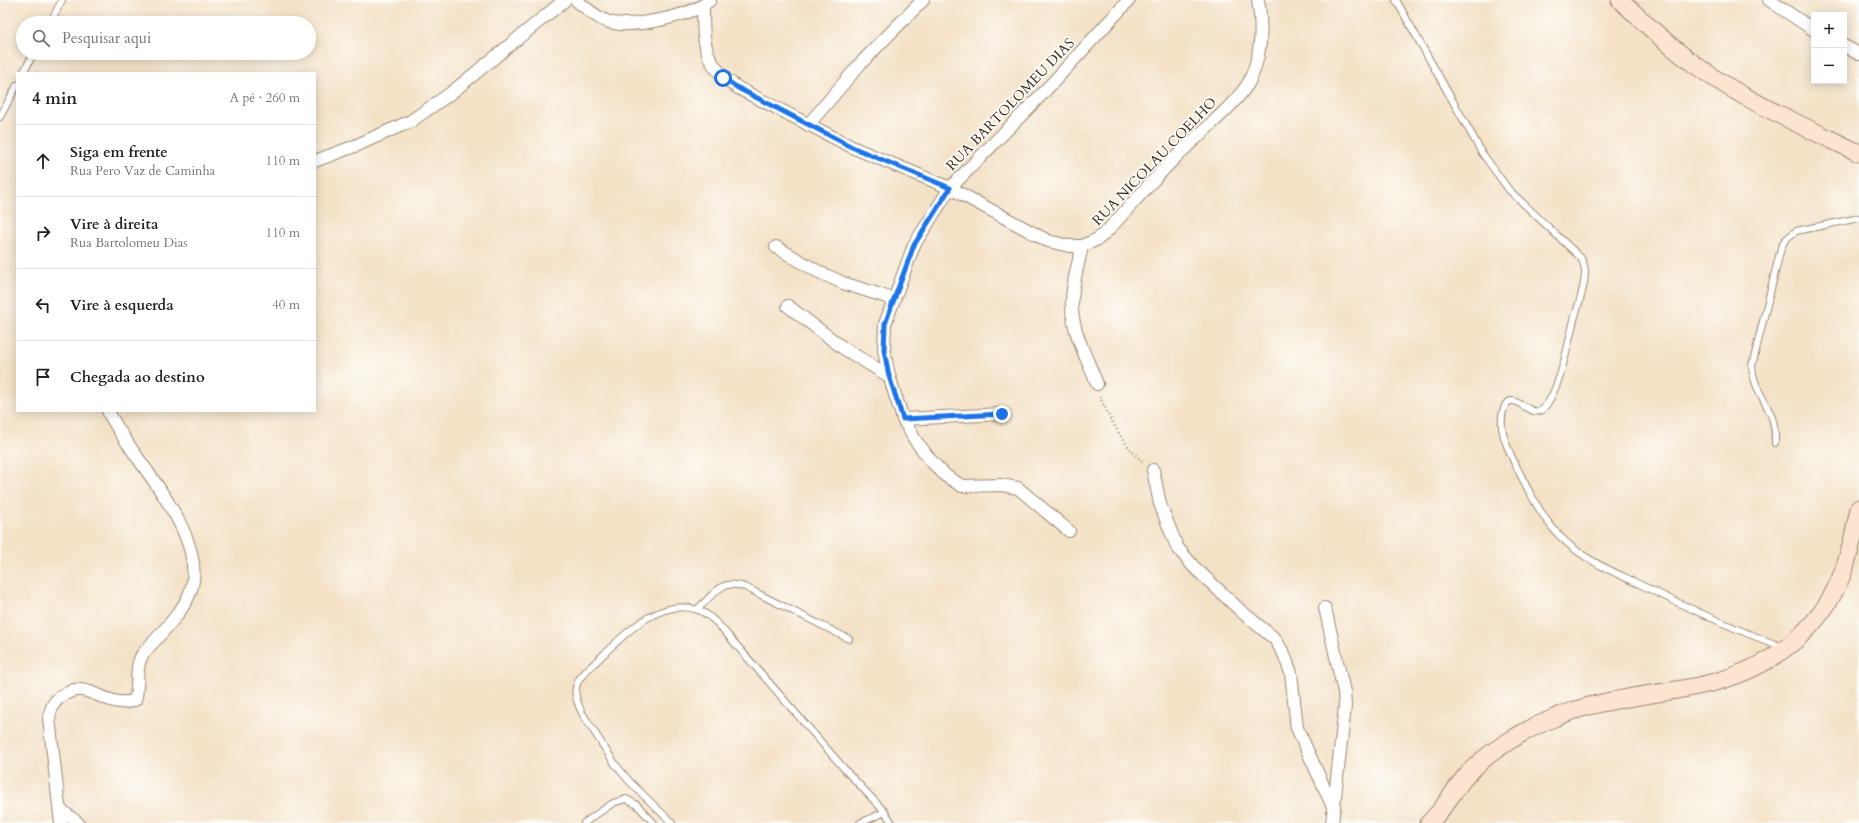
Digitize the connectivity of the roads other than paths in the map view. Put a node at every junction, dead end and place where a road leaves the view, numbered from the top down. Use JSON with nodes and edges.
{"nodes":[{"id":1,"x":62,"y":0,"type":"edge"},
{"id":2,"x":565,"y":0,"type":"edge"},
{"id":3,"x":576,"y":0,"type":"edge"},
{"id":4,"x":924,"y":0,"type":"edge"},
{"id":5,"x":1129,"y":0,"type":"edge"},
{"id":6,"x":1258,"y":0,"type":"edge"},
{"id":7,"x":1396,"y":0,"type":"edge"},
{"id":8,"x":1620,"y":0,"type":"edge"},
{"id":9,"x":1769,"y":0,"type":"edge"},
{"id":10,"x":707,"y":3,"type":"edge"},
{"id":11,"x":54,"y":16,"type":"edge"},
{"id":12,"x":1811,"y":28,"type":"edge"},
{"id":13,"x":1847,"y":48,"type":"edge"},
{"id":14,"x":1859,"y":54,"type":"edge"},
{"id":15,"x":30,"y":60,"type":"edge"},
{"id":16,"x":24,"y":72,"type":"edge"},
{"id":17,"x":16,"y":87,"type":"edge"},
{"id":18,"x":0,"y":117,"type":"edge"},
{"id":19,"x":808,"y":125,"type":"junction"},
{"id":20,"x":1859,"y":153,"type":"edge"},
{"id":21,"x":316,"y":161,"type":"edge"},
{"id":22,"x":950,"y":188,"type":"junction"},
{"id":23,"x":1859,"y":218,"type":"edge"},
{"id":24,"x":1082,"y":246,"type":"junction"},
{"id":25,"x":776,"y":247,"type":"dead end"},
{"id":26,"x":893,"y":299,"type":"junction"},
{"id":27,"x":788,"y":306,"type":"dead end"},
{"id":28,"x":889,"y":376,"type":"junction"},
{"id":29,"x":1097,"y":384,"type":"road end"},
{"id":30,"x":109,"y":412,"type":"edge"},
{"id":31,"x":1002,"y":414,"type":"dead end"},
{"id":32,"x":903,"y":419,"type":"junction"},
{"id":33,"x":1775,"y":443,"type":"dead end"},
{"id":34,"x":1153,"y":470,"type":"road end"},
{"id":35,"x":1859,"y":508,"type":"edge"},
{"id":36,"x":1069,"y":531,"type":"dead end"},
{"id":37,"x":1325,"y":608,"type":"dead end"},
{"id":38,"x":697,"y":609,"type":"junction"},
{"id":39,"x":849,"y":639,"type":"dead end"},
{"id":40,"x":1786,"y":648,"type":"junction"},
{"id":41,"x":1334,"y":809,"type":"junction"},
{"id":42,"x":60,"y":810,"type":"junction"},
{"id":43,"x":885,"y":812,"type":"junction"},
{"id":44,"x":592,"y":821,"type":"edge"},
{"id":45,"x":1433,"y":821,"type":"edge"},
{"id":46,"x":61,"y":823,"type":"edge"},
{"id":47,"x":78,"y":823,"type":"edge"},
{"id":48,"x":584,"y":823,"type":"edge"},
{"id":49,"x":654,"y":823,"type":"edge"},
{"id":50,"x":672,"y":823,"type":"edge"},
{"id":51,"x":860,"y":823,"type":"edge"},
{"id":52,"x":892,"y":823,"type":"edge"},
{"id":53,"x":1332,"y":823,"type":"edge"}],
"edges":[{"from":1,"to":11,"type":"lane"},
{"from":2,"to":21,"type":"street"},
{"from":3,"to":10,"type":"street"},
{"from":4,"to":19,"type":"street"},
{"from":5,"to":22,"type":"street","name":"RUA BARTOLOMEU DIAS"},
{"from":6,"to":24,"type":"street","name":"RUA NICOLAU COELHO"},
{"from":7,"to":40,"type":"lane"},
{"from":8,"to":20,"type":"street"},
{"from":9,"to":12,"type":"street"},
{"from":10,"to":19,"type":"street"},
{"from":13,"to":14,"type":"street"},
{"from":15,"to":16,"type":"lane"},
{"from":17,"to":18,"type":"lane"},
{"from":19,"to":22,"type":"street"},
{"from":22,"to":24,"type":"street"},
{"from":22,"to":26,"type":"street","name":"RUA BARTOLOMEU DIAS"},
{"from":23,"to":33,"type":"lane"},
{"from":24,"to":29,"type":"street"},
{"from":25,"to":26,"type":"street"},
{"from":26,"to":28,"type":"street","name":"RUA BARTOLOMEU DIAS"},
{"from":27,"to":28,"type":"street"},
{"from":28,"to":32,"type":"street","name":"RUA BARTOLOMEU DIAS"},
{"from":30,"to":42,"type":"street"},
{"from":31,"to":32,"type":"street"},
{"from":32,"to":36,"type":"street","name":"RUA BARTOLOMEU DIAS"},
{"from":34,"to":41,"type":"street"},
{"from":35,"to":40,"type":"street"},
{"from":37,"to":41,"type":"street"},
{"from":38,"to":39,"type":"lane"},
{"from":38,"to":43,"type":"lane"},
{"from":38,"to":50,"type":"lane"},
{"from":40,"to":45,"type":"street"},
{"from":41,"to":53,"type":"street"},
{"from":42,"to":46,"type":"street"},
{"from":42,"to":47,"type":"street"},
{"from":43,"to":51,"type":"lane"},
{"from":43,"to":52,"type":"lane"},
{"from":44,"to":48,"type":"lane"},
{"from":44,"to":49,"type":"lane"}]}
